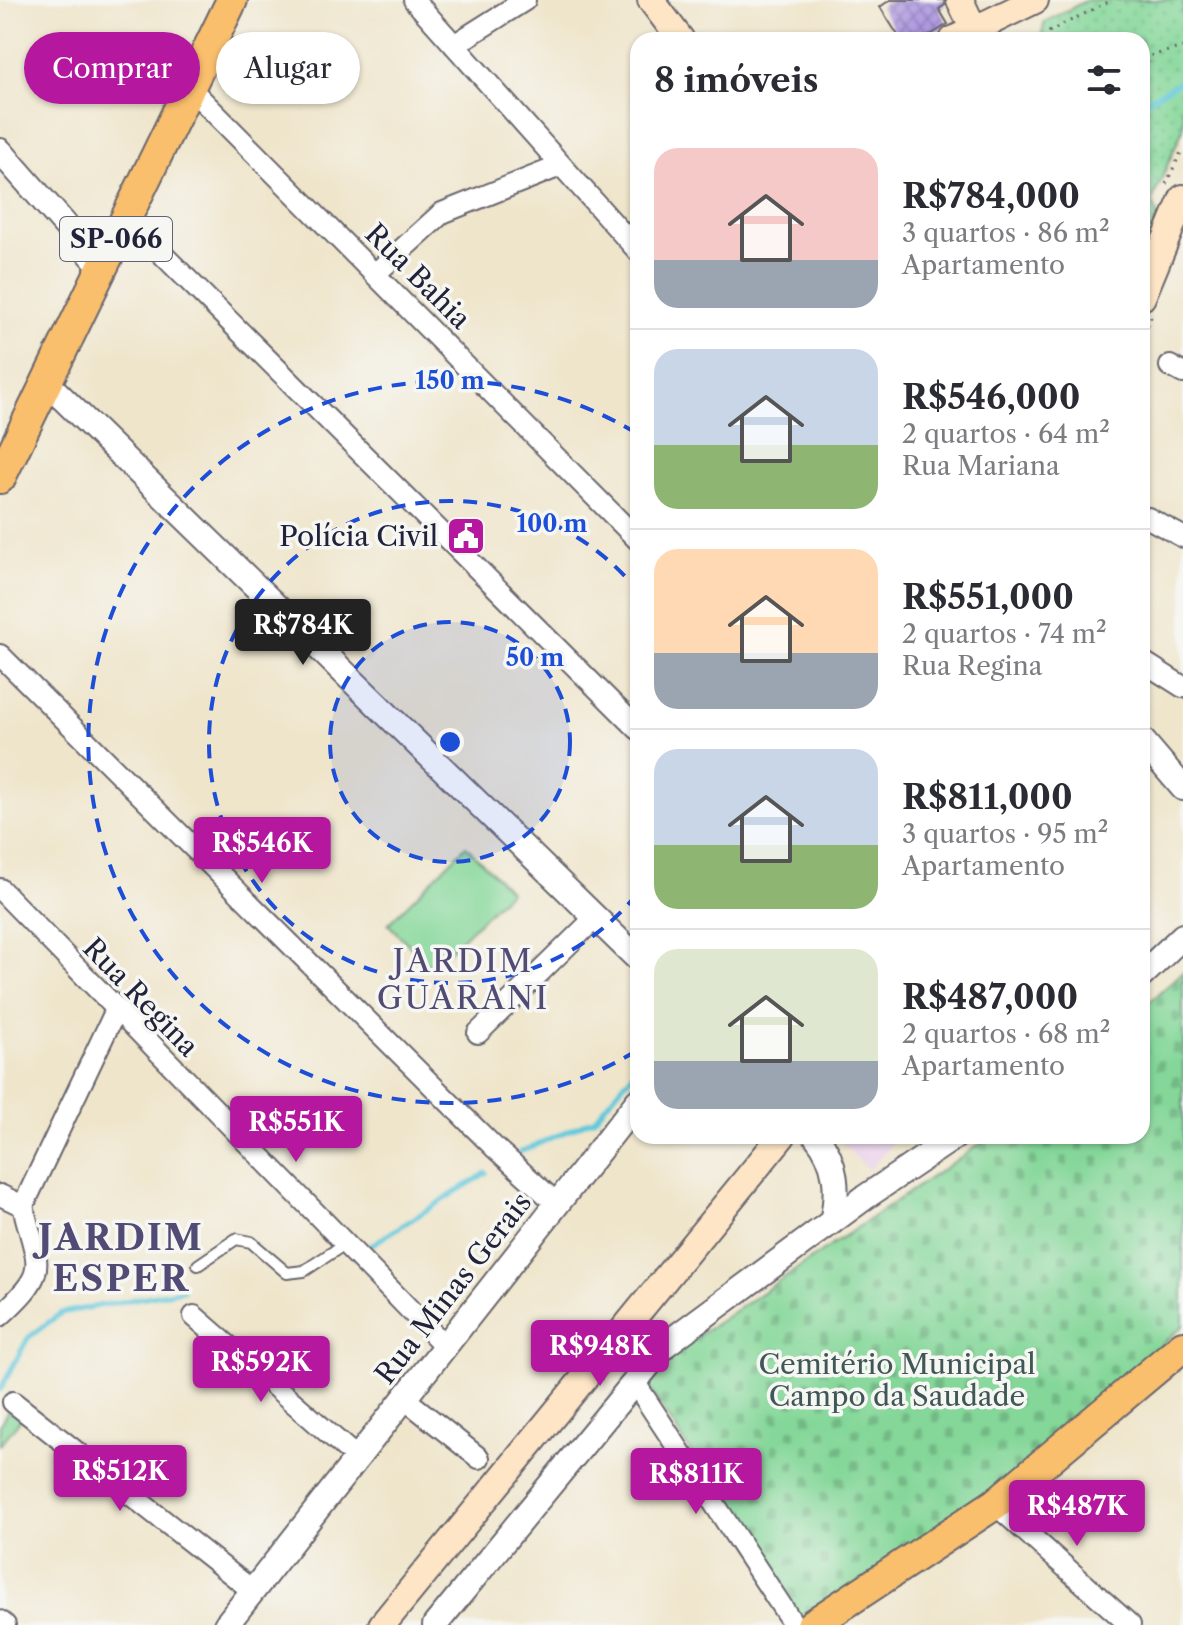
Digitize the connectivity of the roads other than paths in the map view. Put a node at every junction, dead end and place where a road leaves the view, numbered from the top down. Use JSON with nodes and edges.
{"nodes":[{"id":1,"x":232,"y":0,"type":"edge"},
{"id":2,"x":414,"y":0,"type":"edge"},
{"id":3,"x":651,"y":0,"type":"edge"},
{"id":4,"x":960,"y":0,"type":"edge"},
{"id":5,"x":1035,"y":0,"type":"edge"},
{"id":6,"x":521,"y":1,"type":"edge"},
{"id":7,"x":675,"y":32,"type":"edge"},
{"id":8,"x":964,"y":32,"type":"edge"},
{"id":9,"x":970,"y":32,"type":"edge"},
{"id":10,"x":454,"y":45,"type":"junction"},
{"id":11,"x":200,"y":65,"type":"edge"},
{"id":12,"x":200,"y":98,"type":"edge"},
{"id":13,"x":181,"y":104,"type":"edge"},
{"id":14,"x":0,"y":151,"type":"edge"},
{"id":15,"x":560,"y":166,"type":"junction"},
{"id":16,"x":1183,"y":198,"type":"edge"},
{"id":17,"x":126,"y":218,"type":"junction"},
{"id":18,"x":630,"y":242,"type":"edge"},
{"id":19,"x":102,"y":267,"type":"junction"},
{"id":20,"x":376,"y":273,"type":"junction"},
{"id":21,"x":1150,"y":278,"type":"edge"},
{"id":22,"x":46,"y":382,"type":"junction"},
{"id":23,"x":0,"y":478,"type":"edge"},
{"id":24,"x":1150,"y":519,"type":"edge"},
{"id":25,"x":630,"y":532,"type":"edge"},
{"id":26,"x":1183,"y":537,"type":"edge"},
{"id":27,"x":0,"y":655,"type":"edge"},
{"id":28,"x":1150,"y":666,"type":"edge"},
{"id":29,"x":1183,"y":687,"type":"edge"},
{"id":30,"x":630,"y":721,"type":"edge"},
{"id":31,"x":1150,"y":749,"type":"edge"},
{"id":32,"x":1183,"y":788,"type":"edge"},
{"id":33,"x":1,"y":894,"type":"edge"},
{"id":34,"x":594,"y":919,"type":"junction"},
{"id":35,"x":1183,"y":936,"type":"edge"},
{"id":36,"x":630,"y":949,"type":"edge"},
{"id":37,"x":1150,"y":967,"type":"edge"},
{"id":38,"x":115,"y":1012,"type":"junction"},
{"id":39,"x":478,"y":1033,"type":"dead end"},
{"id":40,"x":630,"y":1111,"type":"edge"},
{"id":41,"x":775,"y":1144,"type":"edge"},
{"id":42,"x":821,"y":1144,"type":"edge"},
{"id":43,"x":944,"y":1144,"type":"edge"},
{"id":44,"x":0,"y":1195,"type":"edge"},
{"id":45,"x":556,"y":1203,"type":"junction"},
{"id":46,"x":23,"y":1206,"type":"junction"},
{"id":47,"x":832,"y":1222,"type":"junction"},
{"id":48,"x":345,"y":1244,"type":"junction"},
{"id":49,"x":198,"y":1265,"type":"dead end"},
{"id":50,"x":0,"y":1316,"type":"edge"},
{"id":51,"x":194,"y":1316,"type":"dead end"},
{"id":52,"x":446,"y":1347,"type":"junction"},
{"id":53,"x":1181,"y":1350,"type":"edge"},
{"id":54,"x":635,"y":1383,"type":"junction"},
{"id":55,"x":405,"y":1399,"type":"junction"},
{"id":56,"x":13,"y":1402,"type":"dead end"},
{"id":57,"x":357,"y":1458,"type":"junction"},
{"id":58,"x":479,"y":1458,"type":"dead end"},
{"id":59,"x":995,"y":1504,"type":"junction"},
{"id":60,"x":253,"y":1591,"type":"junction"},
{"id":61,"x":0,"y":1621,"type":"edge"},
{"id":62,"x":5,"y":1625,"type":"edge"},
{"id":63,"x":226,"y":1625,"type":"edge"},
{"id":64,"x":382,"y":1625,"type":"edge"},
{"id":65,"x":435,"y":1625,"type":"edge"},
{"id":66,"x":794,"y":1625,"type":"edge"},
{"id":67,"x":812,"y":1625,"type":"edge"},
{"id":68,"x":1130,"y":1625,"type":"edge"}],
"edges":[{"from":1,"to":11,"type":"main road","number":"SP-066"},
{"from":2,"to":10,"type":"street"},
{"from":3,"to":7,"type":"main road"},
{"from":4,"to":8,"type":"main road"},
{"from":5,"to":9,"type":"main road"},
{"from":6,"to":10,"type":"street"},
{"from":10,"to":15,"type":"street"},
{"from":12,"to":20,"type":"street","name":"Rua Bahia"},
{"from":13,"to":17,"type":"main road","number":"SP-066"},
{"from":14,"to":19,"type":"street"},
{"from":15,"to":18,"type":"street"},
{"from":15,"to":20,"type":"street"},
{"from":16,"to":21,"type":"main road"},
{"from":17,"to":19,"type":"main road","number":"SP-066"},
{"from":17,"to":30,"type":"street"},
{"from":19,"to":22,"type":"main road","number":"SP-066"},
{"from":20,"to":25,"type":"street","name":"Rua Bahia"},
{"from":22,"to":23,"type":"main road","number":"SP-066"},
{"from":22,"to":34,"type":"street"},
{"from":24,"to":26,"type":"street"},
{"from":27,"to":45,"type":"street"},
{"from":28,"to":29,"type":"street"},
{"from":31,"to":32,"type":"street"},
{"from":33,"to":38,"type":"street","name":"Rua Regina"},
{"from":34,"to":36,"type":"street"},
{"from":34,"to":39,"type":"street"},
{"from":35,"to":37,"type":"street"},
{"from":38,"to":46,"type":"street"},
{"from":38,"to":48,"type":"street","name":"Rua Regina"},
{"from":40,"to":45,"type":"street","name":"Rua Minas Gerais"},
{"from":41,"to":64,"type":"main road"},
{"from":42,"to":47,"type":"street"},
{"from":43,"to":47,"type":"street"},
{"from":44,"to":46,"type":"street"},
{"from":45,"to":52,"type":"street","name":"Rua Minas Gerais"},
{"from":46,"to":50,"type":"street"},
{"from":47,"to":54,"type":"street"},
{"from":48,"to":49,"type":"lane"},
{"from":48,"to":52,"type":"street","name":"Rua Regina"},
{"from":51,"to":57,"type":"street"},
{"from":52,"to":55,"type":"street","name":"Rua Minas Gerais"},
{"from":53,"to":59,"type":"main road"},
{"from":54,"to":65,"type":"street"},
{"from":54,"to":66,"type":"street"},
{"from":55,"to":57,"type":"street","name":"Rua Minas Gerais"},
{"from":55,"to":58,"type":"street"},
{"from":56,"to":60,"type":"street"},
{"from":57,"to":60,"type":"street","name":"Rua Minas Gerais"},
{"from":59,"to":67,"type":"main road"},
{"from":59,"to":68,"type":"street"},
{"from":60,"to":63,"type":"street","name":"Rua Minas Gerais"},
{"from":61,"to":62,"type":"street"}]}
